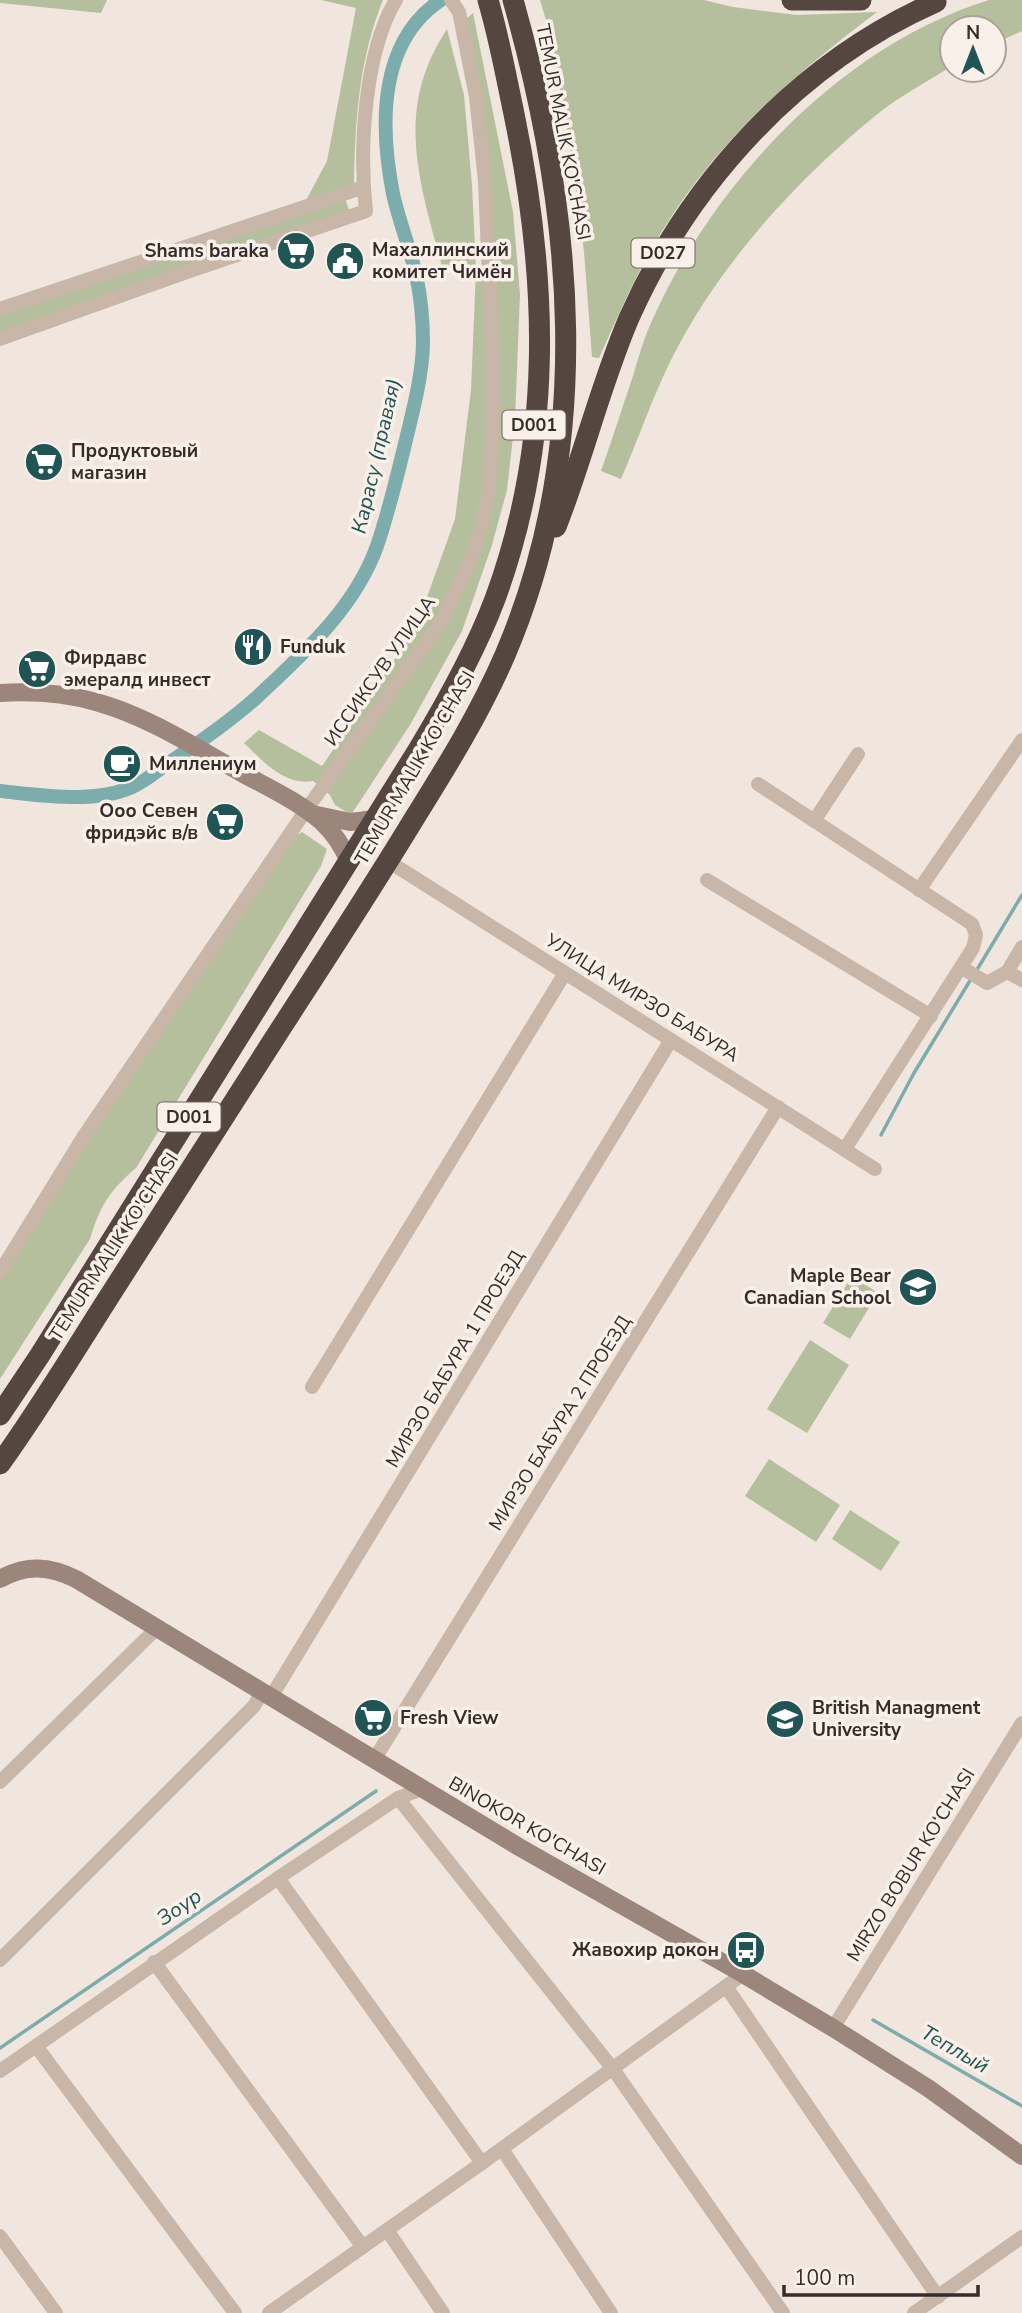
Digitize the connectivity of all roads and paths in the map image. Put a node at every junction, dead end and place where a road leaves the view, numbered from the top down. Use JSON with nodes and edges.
{"nodes":[{"id":1,"x":396,"y":0,"type":"edge"},
{"id":2,"x":488,"y":0,"type":"edge"},
{"id":3,"x":513,"y":0,"type":"edge"},
{"id":4,"x":792,"y":0,"type":"edge"},
{"id":5,"x":861,"y":0,"type":"edge"},
{"id":6,"x":938,"y":1,"type":"edge"},
{"id":7,"x":455,"y":6,"type":"edge"},
{"id":8,"x":364,"y":187,"type":"junction"},
{"id":9,"x":0,"y":309,"type":"edge"},
{"id":10,"x":0,"y":339,"type":"edge"},
{"id":11,"x":525,"y":604,"type":"junction"},
{"id":12,"x":0,"y":693,"type":"edge"},
{"id":13,"x":1022,"y":740,"type":"edge"},
{"id":14,"x":858,"y":754,"type":"dead end"},
{"id":15,"x":758,"y":784,"type":"dead end"},
{"id":16,"x":306,"y":810,"type":"junction"},
{"id":17,"x":376,"y":819,"type":"junction"},
{"id":18,"x":814,"y":821,"type":"junction"},
{"id":19,"x":349,"y":862,"type":"junction"},
{"id":20,"x":388,"y":862,"type":"junction"},
{"id":21,"x":707,"y":880,"type":"dead end"},
{"id":22,"x":919,"y":890,"type":"junction"},
{"id":23,"x":1022,"y":947,"type":"edge"},
{"id":24,"x":961,"y":967,"type":"junction"},
{"id":25,"x":1007,"y":972,"type":"junction"},
{"id":26,"x":565,"y":973,"type":"junction"},
{"id":27,"x":1022,"y":980,"type":"edge"},
{"id":28,"x":931,"y":1016,"type":"junction"},
{"id":29,"x":671,"y":1040,"type":"junction"},
{"id":30,"x":778,"y":1107,"type":"junction"},
{"id":31,"x":845,"y":1149,"type":"junction"},
{"id":32,"x":875,"y":1169,"type":"dead end"},
{"id":33,"x":0,"y":1272,"type":"edge"},
{"id":34,"x":312,"y":1387,"type":"dead end"},
{"id":35,"x":0,"y":1415,"type":"edge"},
{"id":36,"x":0,"y":1464,"type":"edge"},
{"id":37,"x":0,"y":1578,"type":"edge"},
{"id":38,"x":158,"y":1627,"type":"junction"},
{"id":39,"x":267,"y":1695,"type":"junction"},
{"id":40,"x":1022,"y":1723,"type":"edge"},
{"id":41,"x":374,"y":1760,"type":"junction"},
{"id":42,"x":0,"y":1782,"type":"edge"},
{"id":43,"x":422,"y":1789,"type":"junction"},
{"id":44,"x":398,"y":1798,"type":"junction"},
{"id":45,"x":278,"y":1878,"type":"junction"},
{"id":46,"x":0,"y":1960,"type":"edge"},
{"id":47,"x":154,"y":1962,"type":"junction"},
{"id":48,"x":744,"y":1973,"type":"junction"},
{"id":49,"x":727,"y":1987,"type":"junction"},
{"id":50,"x":833,"y":2028,"type":"junction"},
{"id":51,"x":36,"y":2046,"type":"junction"},
{"id":52,"x":613,"y":2069,"type":"junction"},
{"id":53,"x":0,"y":2071,"type":"edge"},
{"id":54,"x":502,"y":2149,"type":"junction"},
{"id":55,"x":1022,"y":2156,"type":"edge"},
{"id":56,"x":482,"y":2163,"type":"junction"},
{"id":57,"x":387,"y":2230,"type":"junction"},
{"id":58,"x":0,"y":2236,"type":"edge"},
{"id":59,"x":1022,"y":2237,"type":"edge"},
{"id":60,"x":363,"y":2247,"type":"junction"},
{"id":61,"x":938,"y":2297,"type":"junction"},
{"id":62,"x":56,"y":2313,"type":"edge"},
{"id":63,"x":235,"y":2313,"type":"edge"},
{"id":64,"x":271,"y":2313,"type":"edge"},
{"id":65,"x":443,"y":2313,"type":"edge"},
{"id":66,"x":611,"y":2313,"type":"edge"},
{"id":67,"x":783,"y":2313,"type":"edge"},
{"id":68,"x":914,"y":2313,"type":"edge"}],
"edges":[{"from":1,"to":8,"type":"street"},
{"from":2,"to":17,"type":"highway","name":"TEMUR MALIK KO'CHASI","number":"D001"},
{"from":3,"to":11,"type":"highway","name":"TEMUR MALIK KO'CHASI","number":"D001"},
{"from":4,"to":5,"type":"highway"},
{"from":6,"to":11,"type":"highway","number":"D027"},
{"from":7,"to":16,"type":"street","name":"ИССИКСУВ УЛИЦА"},
{"from":8,"to":9,"type":"street"},
{"from":8,"to":10,"type":"street"},
{"from":11,"to":20,"type":"highway","name":"TEMUR MALIK KO'CHASI","number":"D001"},
{"from":12,"to":16,"type":"main road"},
{"from":13,"to":22,"type":"street"},
{"from":14,"to":18,"type":"street"},
{"from":15,"to":18,"type":"street"},
{"from":16,"to":17,"type":"main road"},
{"from":16,"to":19,"type":"main road"},
{"from":16,"to":33,"type":"street","name":"ИССИКСУВ УЛИЦА"},
{"from":17,"to":19,"type":"highway","name":"TEMUR MALIK KO'CHASI","number":"D001"},
{"from":18,"to":22,"type":"street"},
{"from":19,"to":35,"type":"highway","name":"TEMUR MALIK KO'CHASI","number":"D001"},
{"from":20,"to":26,"type":"street","name":"УЛИЦА МИРЗО БАБУРА"},
{"from":20,"to":36,"type":"highway","name":"TEMUR MALIK KO'CHASI","number":"D001"},
{"from":21,"to":28,"type":"street"},
{"from":22,"to":24,"type":"street"},
{"from":23,"to":25,"type":"street"},
{"from":24,"to":25,"type":"street"},
{"from":24,"to":28,"type":"street"},
{"from":25,"to":27,"type":"street"},
{"from":26,"to":29,"type":"street","name":"УЛИЦА МИРЗО БАБУРА"},
{"from":26,"to":34,"type":"street"},
{"from":28,"to":31,"type":"street"},
{"from":29,"to":30,"type":"street","name":"УЛИЦА МИРЗО БАБУРА"},
{"from":29,"to":39,"type":"street","name":"МИРЗО БАБУРА 1 ПРОЕЗД"},
{"from":30,"to":31,"type":"street","name":"УЛИЦА МИРЗО БАБУРА"},
{"from":30,"to":41,"type":"street","name":"МИРЗО БАБУРА 2 ПРОЕЗД"},
{"from":31,"to":32,"type":"street","name":"УЛИЦА МИРЗО БАБУРА"},
{"from":37,"to":38,"type":"main road","name":"BINOKOR KO'CHASI"},
{"from":38,"to":39,"type":"main road","name":"BINOKOR KO'CHASI"},
{"from":38,"to":42,"type":"street"},
{"from":39,"to":41,"type":"main road","name":"BINOKOR KO'CHASI"},
{"from":39,"to":46,"type":"street","name":"МИРЗО БАБУРА 1 ПРОЕЗД"},
{"from":40,"to":50,"type":"street","name":"MIRZO BOBUR KO‘CHASI"},
{"from":41,"to":43,"type":"main road","name":"BINOKOR KO'CHASI"},
{"from":43,"to":44,"type":"street"},
{"from":43,"to":48,"type":"main road","name":"BINOKOR KO'CHASI"},
{"from":44,"to":45,"type":"street"},
{"from":44,"to":52,"type":"street"},
{"from":45,"to":47,"type":"street"},
{"from":45,"to":56,"type":"street"},
{"from":47,"to":51,"type":"street"},
{"from":47,"to":60,"type":"street"},
{"from":48,"to":49,"type":"street"},
{"from":48,"to":50,"type":"main road","name":"BINOKOR KO'CHASI"},
{"from":49,"to":52,"type":"street"},
{"from":49,"to":61,"type":"street"},
{"from":50,"to":55,"type":"main road","name":"BINOKOR KO'CHASI"},
{"from":51,"to":53,"type":"street"},
{"from":51,"to":63,"type":"street"},
{"from":52,"to":54,"type":"street"},
{"from":52,"to":67,"type":"street"},
{"from":54,"to":56,"type":"street"},
{"from":54,"to":66,"type":"street"},
{"from":56,"to":57,"type":"street"},
{"from":57,"to":60,"type":"street"},
{"from":57,"to":65,"type":"street"},
{"from":58,"to":62,"type":"street"},
{"from":59,"to":61,"type":"street"},
{"from":60,"to":64,"type":"street"},
{"from":61,"to":68,"type":"street"}]}
